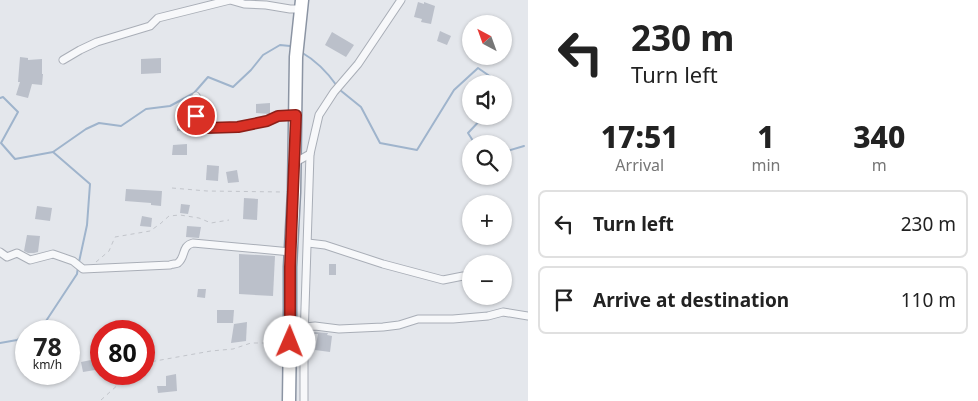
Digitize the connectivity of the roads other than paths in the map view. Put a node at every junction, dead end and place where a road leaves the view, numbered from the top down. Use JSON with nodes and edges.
{"nodes":[{"id":1,"x":401,"y":0,"type":"edge"},
{"id":2,"x":302,"y":4,"type":"edge"},
{"id":3,"x":63,"y":60,"type":"dead end"},
{"id":4,"x":196,"y":96,"type":"dead end"},
{"id":5,"x":296,"y":115,"type":"junction"},
{"id":6,"x":310,"y":154,"type":"junction"},
{"id":7,"x":294,"y":163,"type":"junction"},
{"id":8,"x":308,"y":244,"type":"junction"},
{"id":9,"x":0,"y":252,"type":"edge"},
{"id":10,"x":291,"y":252,"type":"junction"},
{"id":11,"x":462,"y":276,"type":"edge"},
{"id":12,"x":528,"y":316,"type":"edge"},
{"id":13,"x":305,"y":327,"type":"junction"},
{"id":14,"x":289,"y":401,"type":"edge"},
{"id":15,"x":304,"y":401,"type":"edge"}],
"edges":[{"from":1,"to":6,"type":"street"},
{"from":2,"to":3,"type":"street"},
{"from":2,"to":5,"type":"highway"},
{"from":4,"to":5,"type":"street"},
{"from":5,"to":7,"type":"highway"},
{"from":6,"to":7,"type":"street"},
{"from":6,"to":8,"type":"street"},
{"from":7,"to":10,"type":"highway"},
{"from":8,"to":11,"type":"street"},
{"from":8,"to":13,"type":"street"},
{"from":9,"to":10,"type":"street"},
{"from":10,"to":14,"type":"highway"},
{"from":12,"to":13,"type":"street"},
{"from":13,"to":15,"type":"street"}]}
